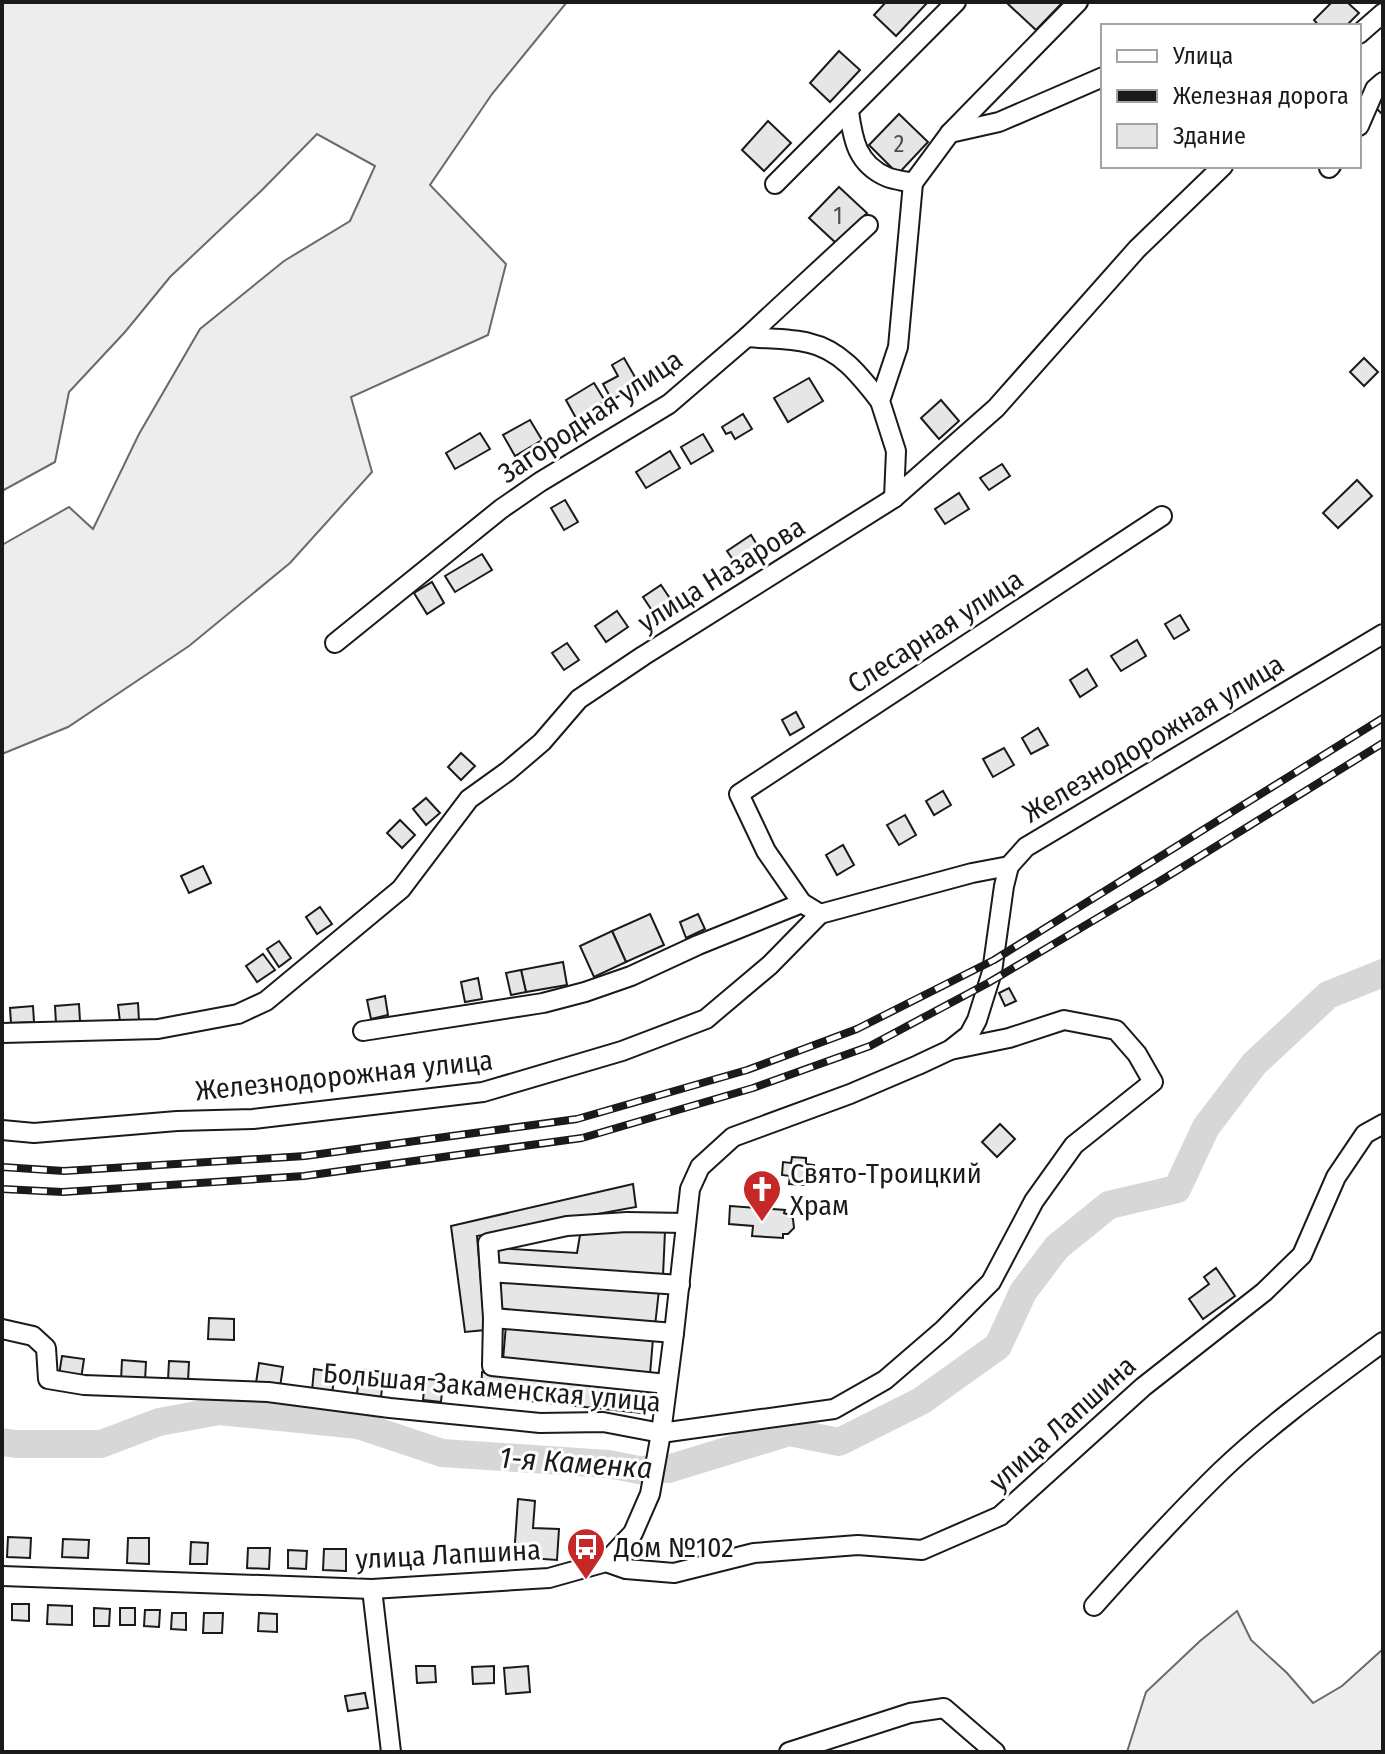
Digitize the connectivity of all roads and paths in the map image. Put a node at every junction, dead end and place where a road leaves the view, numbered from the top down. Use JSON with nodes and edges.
{"nodes":[{"id":1,"x":956,"y":2,"type":"edge"},
{"id":2,"x":1078,"y":2,"type":"edge"},
{"id":3,"x":1383,"y":13,"type":"edge"},
{"id":4,"x":1361,"y":32,"type":"edge"},
{"id":5,"x":1101,"y":78,"type":"edge"},
{"id":6,"x":1383,"y":82,"type":"edge"},
{"id":7,"x":849,"y":112,"type":"junction"},
{"id":8,"x":1361,"y":121,"type":"edge"},
{"id":9,"x":950,"y":133,"type":"junction"},
{"id":10,"x":1221,"y":168,"type":"edge"},
{"id":11,"x":913,"y":183,"type":"junction"},
{"id":12,"x":775,"y":184,"type":"dead end"},
{"id":13,"x":868,"y":225,"type":"dead end"},
{"id":14,"x":747,"y":337,"type":"junction"},
{"id":15,"x":880,"y":401,"type":"junction"},
{"id":16,"x":894,"y":498,"type":"junction"},
{"id":17,"x":1162,"y":516,"type":"dead end"},
{"id":18,"x":1383,"y":634,"type":"edge"},
{"id":19,"x":335,"y":643,"type":"dead end"},
{"id":20,"x":1009,"y":866,"type":"junction"},
{"id":21,"x":802,"y":903,"type":"junction"},
{"id":22,"x":820,"y":914,"type":"junction"},
{"id":23,"x":363,"y":1031,"type":"dead end"},
{"id":24,"x":2,"y":1033,"type":"edge"},
{"id":25,"x":950,"y":1050,"type":"junction"},
{"id":26,"x":1383,"y":1124,"type":"edge"},
{"id":27,"x":2,"y":1130,"type":"edge"},
{"id":28,"x":686,"y":1223,"type":"junction"},
{"id":29,"x":490,"y":1272,"type":"junction"},
{"id":30,"x":680,"y":1285,"type":"junction"},
{"id":31,"x":493,"y":1318,"type":"junction"},
{"id":32,"x":2,"y":1329,"type":"edge"},
{"id":33,"x":674,"y":1333,"type":"junction"},
{"id":34,"x":1383,"y":1342,"type":"edge"},
{"id":35,"x":667,"y":1384,"type":"junction"},
{"id":36,"x":661,"y":1433,"type":"junction"},
{"id":37,"x":606,"y":1562,"type":"junction"},
{"id":38,"x":2,"y":1576,"type":"edge"},
{"id":39,"x":372,"y":1589,"type":"junction"},
{"id":40,"x":1094,"y":1606,"type":"dead end"},
{"id":41,"x":391,"y":1752,"type":"edge"},
{"id":42,"x":789,"y":1752,"type":"edge"},
{"id":43,"x":995,"y":1752,"type":"edge"}],
"edges":[{"from":1,"to":7,"type":"street"},
{"from":2,"to":9,"type":"street"},
{"from":3,"to":4,"type":"street"},
{"from":5,"to":9,"type":"street"},
{"from":6,"to":8,"type":"street"},
{"from":7,"to":11,"type":"street"},
{"from":7,"to":12,"type":"street"},
{"from":9,"to":11,"type":"street"},
{"from":10,"to":16,"type":"street","name":"улица Назарова"},
{"from":11,"to":15,"type":"street"},
{"from":13,"to":14,"type":"street","name":"Загородная улица"},
{"from":14,"to":15,"type":"street"},
{"from":14,"to":19,"type":"street","name":"Загородная улица"},
{"from":15,"to":16,"type":"street"},
{"from":16,"to":24,"type":"street","name":"улица Назарова"},
{"from":17,"to":21,"type":"street","name":"Слесарная улица"},
{"from":18,"to":20,"type":"street","name":"Железнодорожная улица"},
{"from":20,"to":22,"type":"street"},
{"from":20,"to":25,"type":"street"},
{"from":21,"to":22,"type":"street"},
{"from":21,"to":23,"type":"street"},
{"from":22,"to":27,"type":"street","name":"Железнодорожная улица"},
{"from":25,"to":28,"type":"street"},
{"from":25,"to":36,"type":"street","name":"Большая Закаменская улица"},
{"from":26,"to":37,"type":"street","name":"улица Лапшина"},
{"from":28,"to":29,"type":"street"},
{"from":28,"to":30,"type":"street"},
{"from":29,"to":30,"type":"street"},
{"from":29,"to":31,"type":"street"},
{"from":30,"to":33,"type":"street"},
{"from":31,"to":33,"type":"street"},
{"from":31,"to":35,"type":"street"},
{"from":32,"to":36,"type":"street","name":"Большая Закаменская улица"},
{"from":33,"to":35,"type":"street"},
{"from":34,"to":40,"type":"street"},
{"from":35,"to":36,"type":"street"},
{"from":36,"to":37,"type":"street"},
{"from":37,"to":39,"type":"street","name":"улица Лапшина"},
{"from":38,"to":39,"type":"street","name":"улица Лапшина"},
{"from":39,"to":41,"type":"street"},
{"from":42,"to":43,"type":"street"}]}
